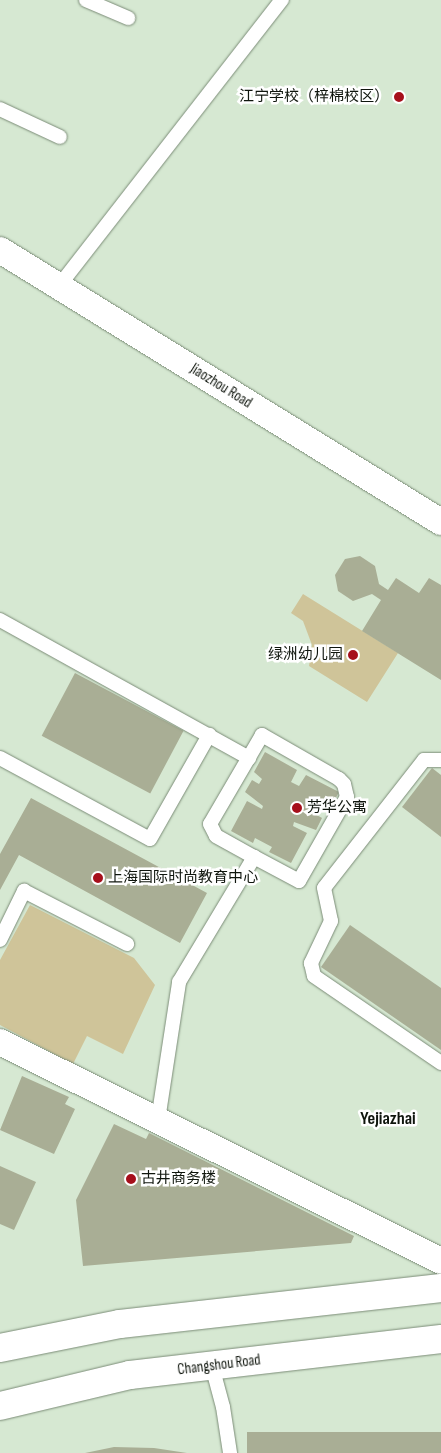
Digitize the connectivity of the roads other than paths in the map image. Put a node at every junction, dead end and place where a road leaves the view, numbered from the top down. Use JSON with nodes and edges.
{"nodes":[{"id":1,"x":86,"y":0,"type":"edge"},
{"id":2,"x":282,"y":0,"type":"edge"},
{"id":3,"x":128,"y":18,"type":"dead end"},
{"id":4,"x":0,"y":109,"type":"edge"},
{"id":5,"x":60,"y":137,"type":"dead end"},
{"id":6,"x":0,"y":250,"type":"edge"},
{"id":7,"x":59,"y":286,"type":"junction"},
{"id":8,"x":441,"y":522,"type":"edge"},
{"id":9,"x":0,"y":620,"type":"edge"},
{"id":10,"x":209,"y":736,"type":"junction"},
{"id":11,"x":0,"y":758,"type":"edge"},
{"id":12,"x":249,"y":758,"type":"junction"},
{"id":13,"x":441,"y":760,"type":"edge"},
{"id":14,"x":254,"y":857,"type":"junction"},
{"id":15,"x":0,"y":940,"type":"edge"},
{"id":16,"x":127,"y":944,"type":"dead end"},
{"id":17,"x":0,"y":1042,"type":"edge"},
{"id":18,"x":441,"y":1063,"type":"edge"},
{"id":19,"x":158,"y":1120,"type":"junction"},
{"id":20,"x":441,"y":1261,"type":"edge"},
{"id":21,"x":441,"y":1288,"type":"edge"},
{"id":22,"x":441,"y":1339,"type":"edge"},
{"id":23,"x":0,"y":1348,"type":"edge"},
{"id":24,"x":212,"y":1366,"type":"junction"},
{"id":25,"x":0,"y":1406,"type":"edge"},
{"id":26,"x":230,"y":1453,"type":"edge"}],
"edges":[{"from":1,"to":3,"type":"lane"},
{"from":2,"to":7,"type":"lane"},
{"from":4,"to":5,"type":"lane"},
{"from":6,"to":7,"type":"street","name":"Jiaozhou Road"},
{"from":7,"to":8,"type":"street","name":"Jiaozhou Road"},
{"from":9,"to":10,"type":"lane"},
{"from":10,"to":11,"type":"lane"},
{"from":10,"to":12,"type":"lane"},
{"from":12,"to":14,"type":"lane"},
{"from":12,"to":14,"type":"lane"},
{"from":13,"to":18,"type":"lane"},
{"from":14,"to":19,"type":"lane"},
{"from":15,"to":16,"type":"lane"},
{"from":17,"to":19,"type":"street"},
{"from":19,"to":20,"type":"street"},
{"from":21,"to":23,"type":"main road"},
{"from":22,"to":24,"type":"main road","name":"Changshou Road"},
{"from":24,"to":25,"type":"main road","name":"Changshou Road"},
{"from":24,"to":26,"type":"lane"}]}
